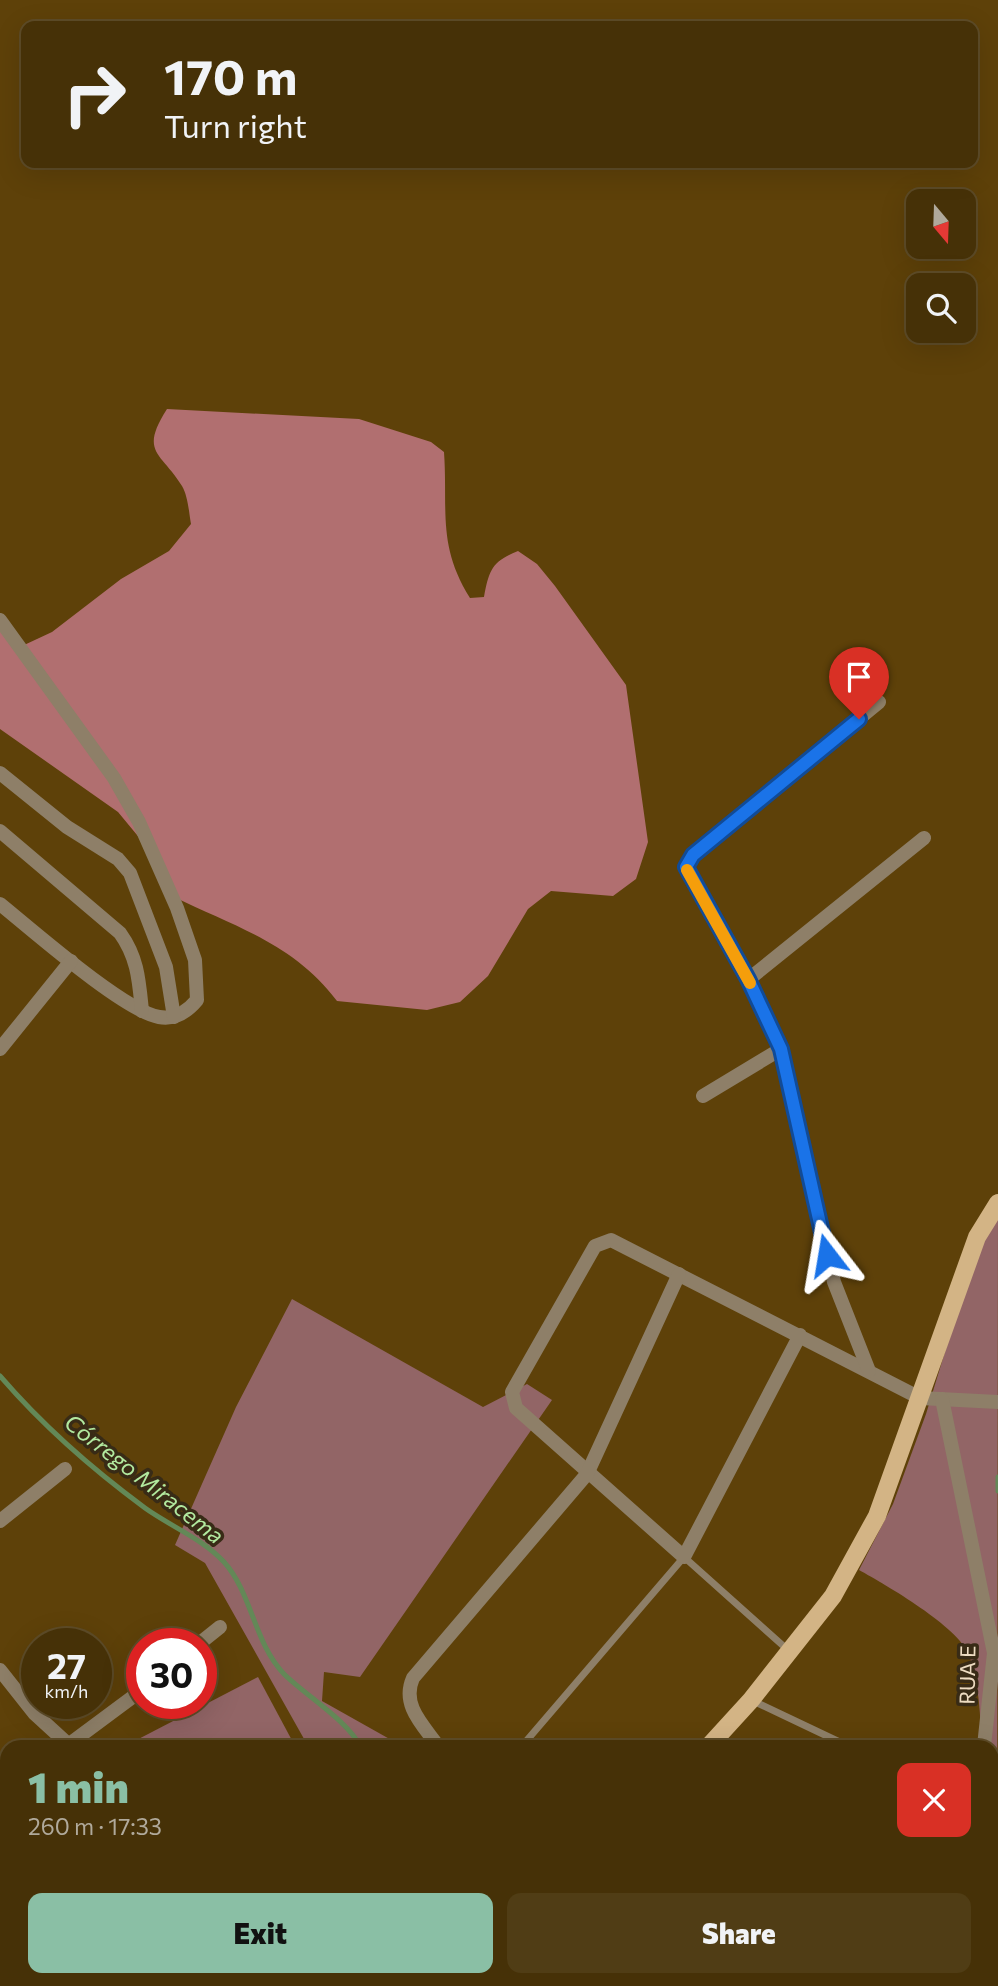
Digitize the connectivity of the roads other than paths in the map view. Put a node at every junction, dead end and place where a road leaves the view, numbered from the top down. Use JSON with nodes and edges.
{"nodes":[{"id":1,"x":0,"y":620,"type":"edge"},
{"id":2,"x":879,"y":702,"type":"dead end"},
{"id":3,"x":0,"y":773,"type":"edge"},
{"id":4,"x":0,"y":831,"type":"edge"},
{"id":5,"x":924,"y":838,"type":"dead end"},
{"id":6,"x":0,"y":904,"type":"edge"},
{"id":7,"x":71,"y":961,"type":"junction"},
{"id":8,"x":748,"y":979,"type":"junction"},
{"id":9,"x":142,"y":1011,"type":"junction"},
{"id":10,"x":174,"y":1017,"type":"junction"},
{"id":11,"x":0,"y":1049,"type":"edge"},
{"id":12,"x":781,"y":1049,"type":"junction"},
{"id":13,"x":703,"y":1096,"type":"dead end"},
{"id":14,"x":998,"y":1203,"type":"edge"},
{"id":15,"x":679,"y":1274,"type":"junction"},
{"id":16,"x":800,"y":1335,"type":"junction"},
{"id":17,"x":869,"y":1371,"type":"junction"},
{"id":18,"x":920,"y":1398,"type":"junction"},
{"id":19,"x":942,"y":1399,"type":"junction"},
{"id":20,"x":998,"y":1402,"type":"edge"},
{"id":21,"x":65,"y":1469,"type":"dead end"},
{"id":22,"x":587,"y":1474,"type":"junction"},
{"id":23,"x":0,"y":1521,"type":"edge"},
{"id":24,"x":684,"y":1558,"type":"junction"},
{"id":25,"x":220,"y":1626,"type":"dead end"},
{"id":26,"x":217,"y":1629,"type":"edge"},
{"id":27,"x":789,"y":1652,"type":"junction"},
{"id":28,"x":0,"y":1670,"type":"edge"},
{"id":29,"x":751,"y":1700,"type":"junction"},
{"id":30,"x":126,"y":1702,"type":"edge"},
{"id":31,"x":63,"y":1740,"type":"edge"},
{"id":32,"x":77,"y":1740,"type":"edge"},
{"id":33,"x":434,"y":1740,"type":"edge"},
{"id":34,"x":527,"y":1740,"type":"edge"},
{"id":35,"x":714,"y":1740,"type":"edge"},
{"id":36,"x":835,"y":1740,"type":"edge"},
{"id":37,"x":985,"y":1740,"type":"edge"}],
"edges":[{"from":1,"to":10,"type":"street"},
{"from":2,"to":8,"type":"street"},
{"from":3,"to":10,"type":"street"},
{"from":4,"to":9,"type":"street"},
{"from":5,"to":8,"type":"street"},
{"from":6,"to":7,"type":"street"},
{"from":7,"to":9,"type":"street"},
{"from":7,"to":11,"type":"street"},
{"from":8,"to":12,"type":"street"},
{"from":9,"to":10,"type":"street"},
{"from":12,"to":13,"type":"street"},
{"from":12,"to":17,"type":"street"},
{"from":14,"to":18,"type":"main road"},
{"from":15,"to":16,"type":"street"},
{"from":15,"to":22,"type":"street"},
{"from":15,"to":22,"type":"street"},
{"from":16,"to":17,"type":"street"},
{"from":16,"to":24,"type":"street"},
{"from":17,"to":18,"type":"street"},
{"from":18,"to":19,"type":"street"},
{"from":18,"to":27,"type":"main road"},
{"from":19,"to":20,"type":"street"},
{"from":19,"to":37,"type":"street","name":"RUA E"},
{"from":21,"to":23,"type":"street"},
{"from":22,"to":24,"type":"street"},
{"from":22,"to":33,"type":"street"},
{"from":24,"to":27,"type":"lane"},
{"from":24,"to":34,"type":"lane"},
{"from":25,"to":26,"type":"street"},
{"from":27,"to":29,"type":"main road"},
{"from":28,"to":31,"type":"street"},
{"from":29,"to":35,"type":"main road"},
{"from":29,"to":36,"type":"lane"},
{"from":30,"to":32,"type":"street"}]}
